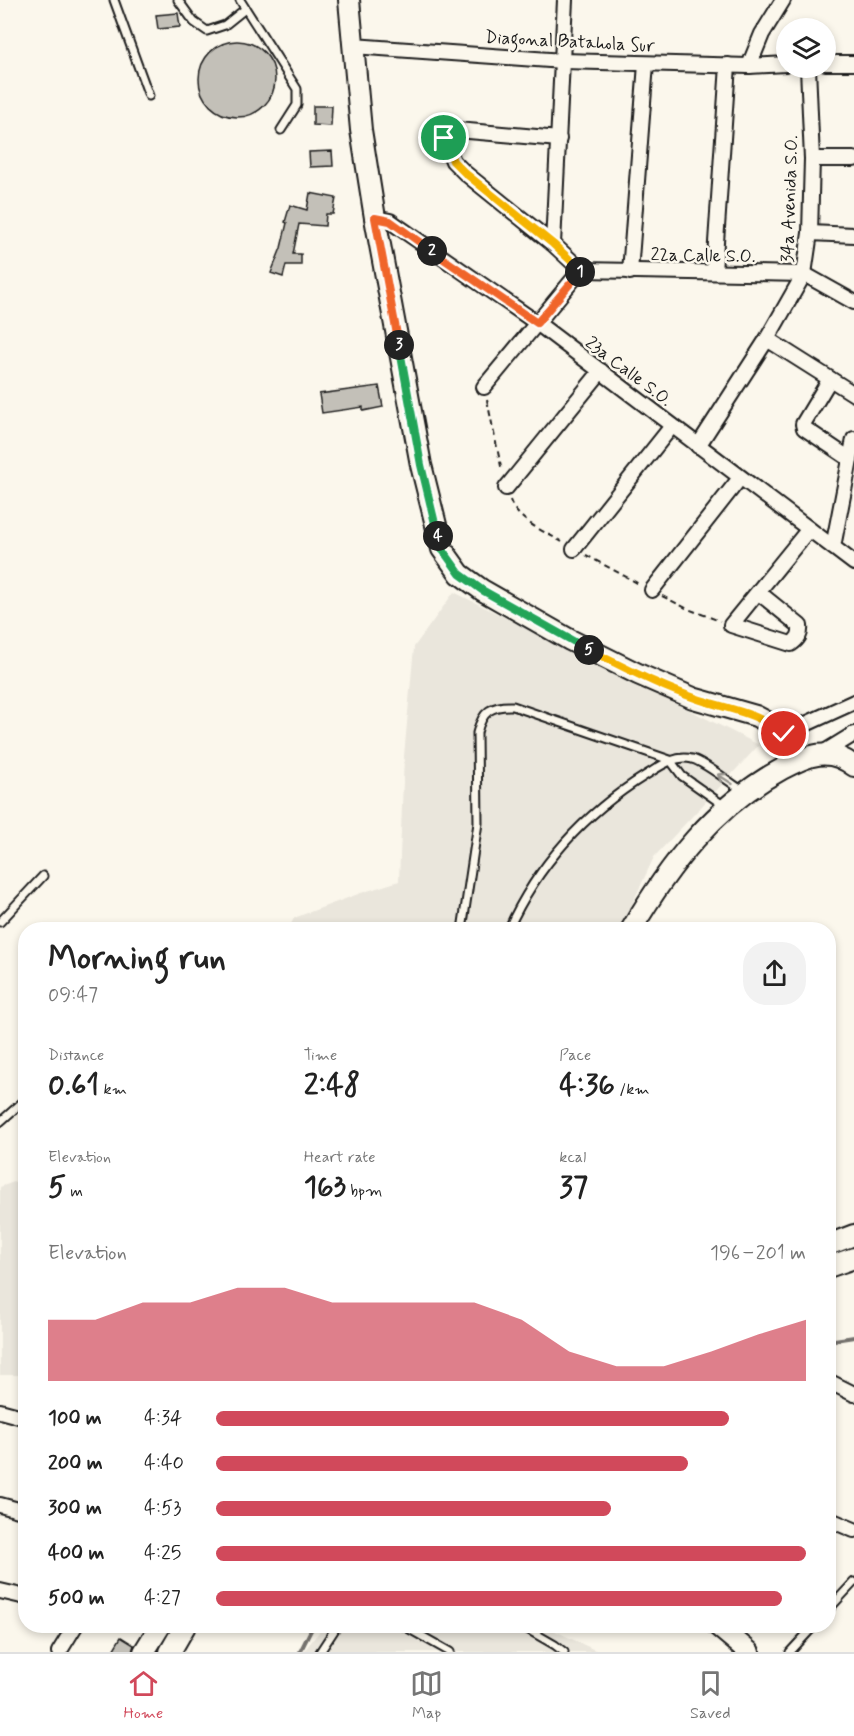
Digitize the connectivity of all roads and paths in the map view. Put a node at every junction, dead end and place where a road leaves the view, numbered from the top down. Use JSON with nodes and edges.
{"nodes":[{"id":1,"x":114,"y":0,"type":"edge"},
{"id":2,"x":178,"y":0,"type":"edge"},
{"id":3,"x":240,"y":0,"type":"edge"},
{"id":4,"x":349,"y":0,"type":"edge"},
{"id":5,"x":566,"y":0,"type":"edge"},
{"id":6,"x":783,"y":0,"type":"edge"},
{"id":7,"x":245,"y":9,"type":"junction"},
{"id":8,"x":352,"y":46,"type":"junction"},
{"id":9,"x":563,"y":61,"type":"junction"},
{"id":10,"x":646,"y":63,"type":"junction"},
{"id":11,"x":836,"y":63,"type":"edge"},
{"id":12,"x":854,"y":63,"type":"edge"},
{"id":13,"x":728,"y":65,"type":"junction"},
{"id":14,"x":776,"y":65,"type":"edge"},
{"id":15,"x":749,"y":66,"type":"junction"},
{"id":16,"x":808,"y":78,"type":"edge"},
{"id":17,"x":149,"y":96,"type":"dead end"},
{"id":18,"x":281,"y":130,"type":"dead end"},
{"id":19,"x":560,"y":139,"type":"junction"},
{"id":20,"x":812,"y":159,"type":"junction"},
{"id":21,"x":854,"y":159,"type":"edge"},
{"id":22,"x":375,"y":218,"type":"junction"},
{"id":23,"x":810,"y":232,"type":"junction"},
{"id":24,"x":854,"y":235,"type":"edge"},
{"id":25,"x":553,"y":244,"type":"junction"},
{"id":26,"x":581,"y":270,"type":"junction"},
{"id":27,"x":630,"y":272,"type":"junction"},
{"id":28,"x":714,"y":272,"type":"junction"},
{"id":29,"x":804,"y":274,"type":"junction"},
{"id":30,"x":854,"y":302,"type":"edge"},
{"id":31,"x":537,"y":323,"type":"junction"},
{"id":32,"x":767,"y":339,"type":"junction"},
{"id":33,"x":602,"y":371,"type":"junction"},
{"id":34,"x":830,"y":379,"type":"junction"},
{"id":35,"x":484,"y":387,"type":"dead end"},
{"id":36,"x":854,"y":394,"type":"edge"},
{"id":37,"x":672,"y":426,"type":"junction"},
{"id":38,"x":854,"y":439,"type":"edge"},
{"id":39,"x":698,"y":446,"type":"junction"},
{"id":40,"x":850,"y":459,"type":"junction"},
{"id":41,"x":740,"y":478,"type":"junction"},
{"id":42,"x":506,"y":488,"type":"dead end"},
{"id":43,"x":809,"y":529,"type":"junction"},
{"id":44,"x":833,"y":546,"type":"junction"},
{"id":45,"x":574,"y":549,"type":"dead end"},
{"id":46,"x":854,"y":563,"type":"edge"},
{"id":47,"x":652,"y":591,"type":"dead end"},
{"id":48,"x":758,"y":592,"type":"junction"},
{"id":49,"x":854,"y":702,"type":"edge"},
{"id":50,"x":784,"y":734,"type":"junction"},
{"id":51,"x":854,"y":734,"type":"edge"},
{"id":52,"x":823,"y":753,"type":"junction"},
{"id":53,"x":670,"y":760,"type":"junction"},
{"id":54,"x":799,"y":760,"type":"junction"},
{"id":55,"x":854,"y":766,"type":"edge"},
{"id":56,"x":745,"y":792,"type":"junction"},
{"id":57,"x":726,"y":807,"type":"junction"},
{"id":58,"x":42,"y":876,"type":"dead end"},
{"id":59,"x":0,"y":922,"type":"edge"},
{"id":60,"x":463,"y":922,"type":"edge"},
{"id":61,"x":512,"y":922,"type":"edge"},
{"id":62,"x":636,"y":922,"type":"edge"},
{"id":63,"x":18,"y":1106,"type":"edge"},
{"id":64,"x":0,"y":1122,"type":"edge"},
{"id":65,"x":854,"y":1235,"type":"edge"},
{"id":66,"x":836,"y":1242,"type":"edge"},
{"id":67,"x":854,"y":1258,"type":"edge"},
{"id":68,"x":836,"y":1266,"type":"edge"},
{"id":69,"x":836,"y":1270,"type":"edge"},
{"id":70,"x":854,"y":1271,"type":"edge"},
{"id":71,"x":836,"y":1385,"type":"edge"},
{"id":72,"x":854,"y":1394,"type":"edge"},
{"id":73,"x":0,"y":1411,"type":"edge"},
{"id":74,"x":18,"y":1416,"type":"edge"},
{"id":75,"x":0,"y":1505,"type":"edge"},
{"id":76,"x":18,"y":1510,"type":"edge"},
{"id":77,"x":836,"y":1522,"type":"edge"},
{"id":78,"x":854,"y":1530,"type":"edge"},
{"id":79,"x":854,"y":1582,"type":"edge"},
{"id":80,"x":0,"y":1591,"type":"edge"},
{"id":81,"x":18,"y":1595,"type":"edge"},
{"id":82,"x":836,"y":1601,"type":"edge"},
{"id":83,"x":71,"y":1633,"type":"edge"},
{"id":84,"x":156,"y":1633,"type":"edge"},
{"id":85,"x":181,"y":1633,"type":"edge"},
{"id":86,"x":332,"y":1633,"type":"edge"},
{"id":87,"x":416,"y":1633,"type":"edge"},
{"id":88,"x":534,"y":1633,"type":"edge"},
{"id":89,"x":726,"y":1633,"type":"edge"},
{"id":90,"x":808,"y":1633,"type":"edge"},
{"id":91,"x":59,"y":1652,"type":"edge"},
{"id":92,"x":144,"y":1652,"type":"edge"},
{"id":93,"x":170,"y":1652,"type":"edge"},
{"id":94,"x":320,"y":1652,"type":"edge"},
{"id":95,"x":450,"y":1652,"type":"edge"},
{"id":96,"x":564,"y":1652,"type":"edge"},
{"id":97,"x":749,"y":1652,"type":"edge"},
{"id":98,"x":790,"y":1652,"type":"edge"}],
"edges":[{"from":1,"to":17,"type":"lane"},
{"from":2,"to":7,"type":"lane"},
{"from":3,"to":7,"type":"lane"},
{"from":4,"to":8,"type":"street"},
{"from":5,"to":9,"type":"street"},
{"from":6,"to":15,"type":"street"},
{"from":7,"to":18,"type":"lane"},
{"from":8,"to":9,"type":"street","name":"Diagonal Batahola Sur"},
{"from":8,"to":22,"type":"street"},
{"from":9,"to":10,"type":"street","name":"Diagonal Batahola Sur"},
{"from":9,"to":19,"type":"street"},
{"from":10,"to":13,"type":"street","name":"Diagonal Batahola Sur"},
{"from":10,"to":27,"type":"street"},
{"from":11,"to":12,"type":"street"},
{"from":13,"to":15,"type":"street","name":"Diagonal Batahola Sur"},
{"from":13,"to":28,"type":"street"},
{"from":14,"to":15,"type":"street","name":"Diagonal Batahola Sur"},
{"from":16,"to":20,"type":"street","name":"34a Avenida S.O."},
{"from":19,"to":25,"type":"street"},
{"from":19,"to":25,"type":"street"},
{"from":20,"to":21,"type":"street"},
{"from":20,"to":23,"type":"street","name":"34a Avenida S.O."},
{"from":22,"to":31,"type":"street","name":"23a Calle S.O."},
{"from":22,"to":50,"type":"street"},
{"from":23,"to":24,"type":"street"},
{"from":23,"to":29,"type":"street","name":"34a Avenida S.O."},
{"from":25,"to":26,"type":"street"},
{"from":26,"to":27,"type":"street","name":"22a Calle S.O."},
{"from":26,"to":31,"type":"street"},
{"from":27,"to":28,"type":"street","name":"22a Calle S.O."},
{"from":28,"to":29,"type":"street","name":"22a Calle S.O."},
{"from":29,"to":30,"type":"street","name":"22a Calle S.O."},
{"from":29,"to":32,"type":"street","name":"34a Avenida S.O."},
{"from":31,"to":33,"type":"street","name":"23a Calle S.O."},
{"from":31,"to":35,"type":"street"},
{"from":32,"to":34,"type":"street"},
{"from":32,"to":39,"type":"street","name":"34a Avenida S.O."},
{"from":33,"to":37,"type":"street","name":"23a Calle S.O."},
{"from":33,"to":42,"type":"street"},
{"from":34,"to":36,"type":"street"},
{"from":34,"to":40,"type":"street"},
{"from":37,"to":39,"type":"street","name":"23a Calle S.O."},
{"from":37,"to":45,"type":"street"},
{"from":38,"to":40,"type":"street"},
{"from":39,"to":41,"type":"street","name":"23a Calle S.O."},
{"from":40,"to":44,"type":"street"},
{"from":41,"to":43,"type":"street","name":"23a Calle S.O."},
{"from":41,"to":47,"type":"street"},
{"from":43,"to":44,"type":"street","name":"23a Calle S.O."},
{"from":43,"to":48,"type":"street"},
{"from":44,"to":46,"type":"street","name":"23a Calle S.O."},
{"from":48,"to":48,"type":"street"},
{"from":49,"to":50,"type":"street"},
{"from":50,"to":54,"type":"street"},
{"from":51,"to":52,"type":"street"},
{"from":52,"to":54,"type":"street"},
{"from":52,"to":55,"type":"street"},
{"from":56,"to":53,"type":"lane","one_way":true},
{"from":53,"to":57,"type":"lane"},
{"from":53,"to":60,"type":"lane"},
{"from":53,"to":61,"type":"lane"},
{"from":54,"to":56,"type":"street"},
{"from":56,"to":57,"type":"street"},
{"from":57,"to":62,"type":"street"},
{"from":58,"to":59,"type":"lane"},
{"from":63,"to":64,"type":"lane"},
{"from":65,"to":66,"type":"street"},
{"from":67,"to":68,"type":"street"},
{"from":69,"to":70,"type":"street"},
{"from":71,"to":72,"type":"street"},
{"from":73,"to":74,"type":"street"},
{"from":75,"to":76,"type":"street"},
{"from":77,"to":78,"type":"street"},
{"from":79,"to":82,"type":"lane"},
{"from":80,"to":81,"type":"street"},
{"from":83,"to":91,"type":"street"},
{"from":84,"to":92,"type":"street"},
{"from":85,"to":93,"type":"street"},
{"from":86,"to":94,"type":"lane"},
{"from":87,"to":95,"type":"lane"},
{"from":88,"to":96,"type":"lane"},
{"from":89,"to":97,"type":"street"},
{"from":90,"to":98,"type":"lane"}]}
